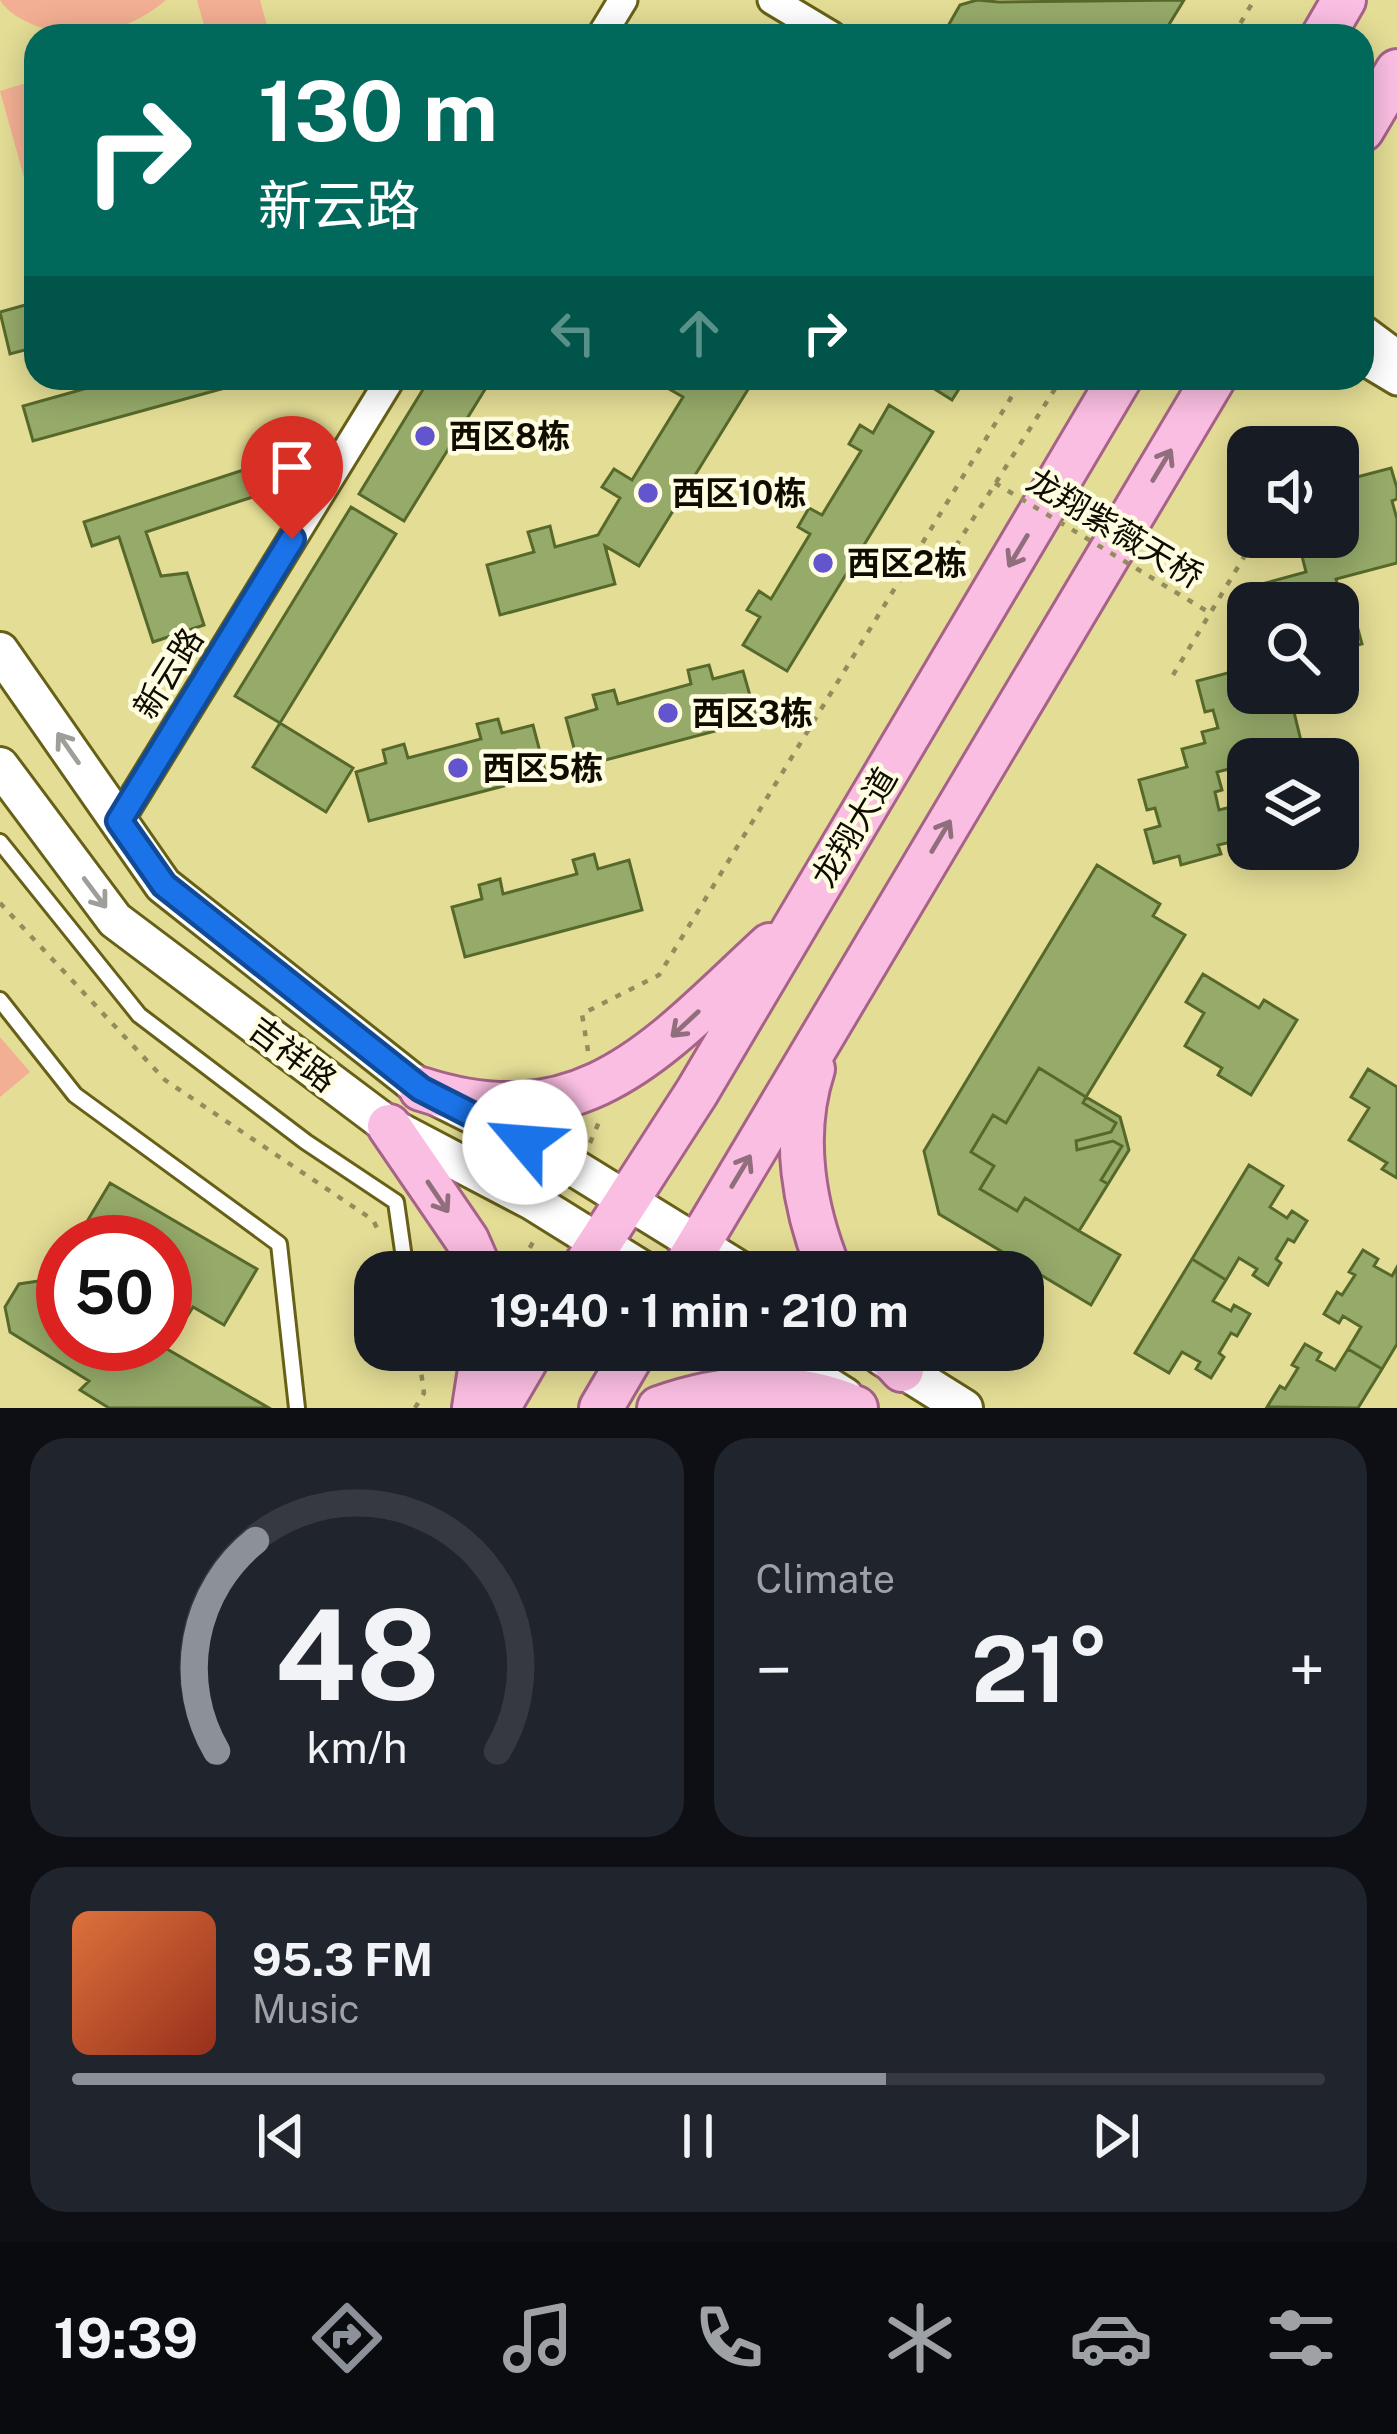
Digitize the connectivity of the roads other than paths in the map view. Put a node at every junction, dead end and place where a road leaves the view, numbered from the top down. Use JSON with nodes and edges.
{"nodes":[{"id":1,"x":772,"y":0,"type":"edge"},
{"id":2,"x":812,"y":24,"type":"edge"},
{"id":3,"x":1397,"y":71,"type":"edge"},
{"id":4,"x":1374,"y":110,"type":"edge"},
{"id":5,"x":384,"y":390,"type":"edge"},
{"id":6,"x":1113,"y":390,"type":"edge"},
{"id":7,"x":1207,"y":390,"type":"edge"},
{"id":8,"x":0,"y":651,"type":"edge"},
{"id":9,"x":0,"y":766,"type":"edge"},
{"id":10,"x":119,"y":821,"type":"junction"},
{"id":11,"x":0,"y":842,"type":"edge"},
{"id":12,"x":802,"y":916,"type":"junction"},
{"id":13,"x":0,"y":1000,"type":"edge"},
{"id":14,"x":826,"y":1029,"type":"junction"},
{"id":15,"x":421,"y":1089,"type":"junction"},
{"id":16,"x":389,"y":1126,"type":"junction"},
{"id":17,"x":627,"y":1201,"type":"junction"},
{"id":18,"x":403,"y":1251,"type":"edge"},
{"id":19,"x":476,"y":1251,"type":"edge"},
{"id":20,"x":584,"y":1251,"type":"edge"},
{"id":21,"x":595,"y":1251,"type":"edge"},
{"id":22,"x":682,"y":1251,"type":"edge"},
{"id":23,"x":694,"y":1251,"type":"edge"},
{"id":24,"x":822,"y":1251,"type":"edge"},
{"id":25,"x":480,"y":1371,"type":"edge"},
{"id":26,"x":519,"y":1371,"type":"edge"},
{"id":27,"x":623,"y":1371,"type":"edge"},
{"id":28,"x":803,"y":1371,"type":"edge"},
{"id":29,"x":908,"y":1371,"type":"edge"},
{"id":30,"x":297,"y":1408,"type":"edge"},
{"id":31,"x":474,"y":1408,"type":"edge"},
{"id":32,"x":497,"y":1408,"type":"edge"},
{"id":33,"x":601,"y":1408,"type":"edge"},
{"id":34,"x":659,"y":1408,"type":"edge"},
{"id":35,"x":860,"y":1408,"type":"edge"},
{"id":36,"x":964,"y":1408,"type":"edge"}],
"edges":[{"from":1,"to":2,"type":"street"},
{"from":3,"to":4,"type":"main road"},
{"from":5,"to":10,"type":"street","name":"新云路"},
{"from":6,"to":12,"type":"main road","name":"龙翔大道","one_way":true},
{"from":14,"to":7,"type":"main road","one_way":true},
{"from":10,"to":8,"type":"main road","name":"吉祥路","one_way":true},
{"from":9,"to":16,"type":"main road","name":"吉祥路","one_way":true},
{"from":10,"to":15,"type":"main road","name":"吉祥路"},
{"from":11,"to":18,"type":"lane"},
{"from":12,"to":15,"type":"main road","one_way":true},
{"from":12,"to":17,"type":"main road","name":"龙翔大道"},
{"from":13,"to":30,"type":"lane"},
{"from":23,"to":14,"type":"main road","one_way":true},
{"from":14,"to":24,"type":"main road"},
{"from":15,"to":17,"type":"main road","name":"吉祥路"},
{"from":16,"to":19,"type":"main road","one_way":true},
{"from":16,"to":20,"type":"main road","name":"吉祥路"},
{"from":17,"to":21,"type":"main road","name":"龙翔大道"},
{"from":17,"to":22,"type":"main road","name":"吉祥路"},
{"from":25,"to":31,"type":"main road"},
{"from":26,"to":32,"type":"main road"},
{"from":27,"to":33,"type":"main road"},
{"from":28,"to":35,"type":"main road"},
{"from":29,"to":36,"type":"main road"},
{"from":34,"to":35,"type":"main road"}]}
